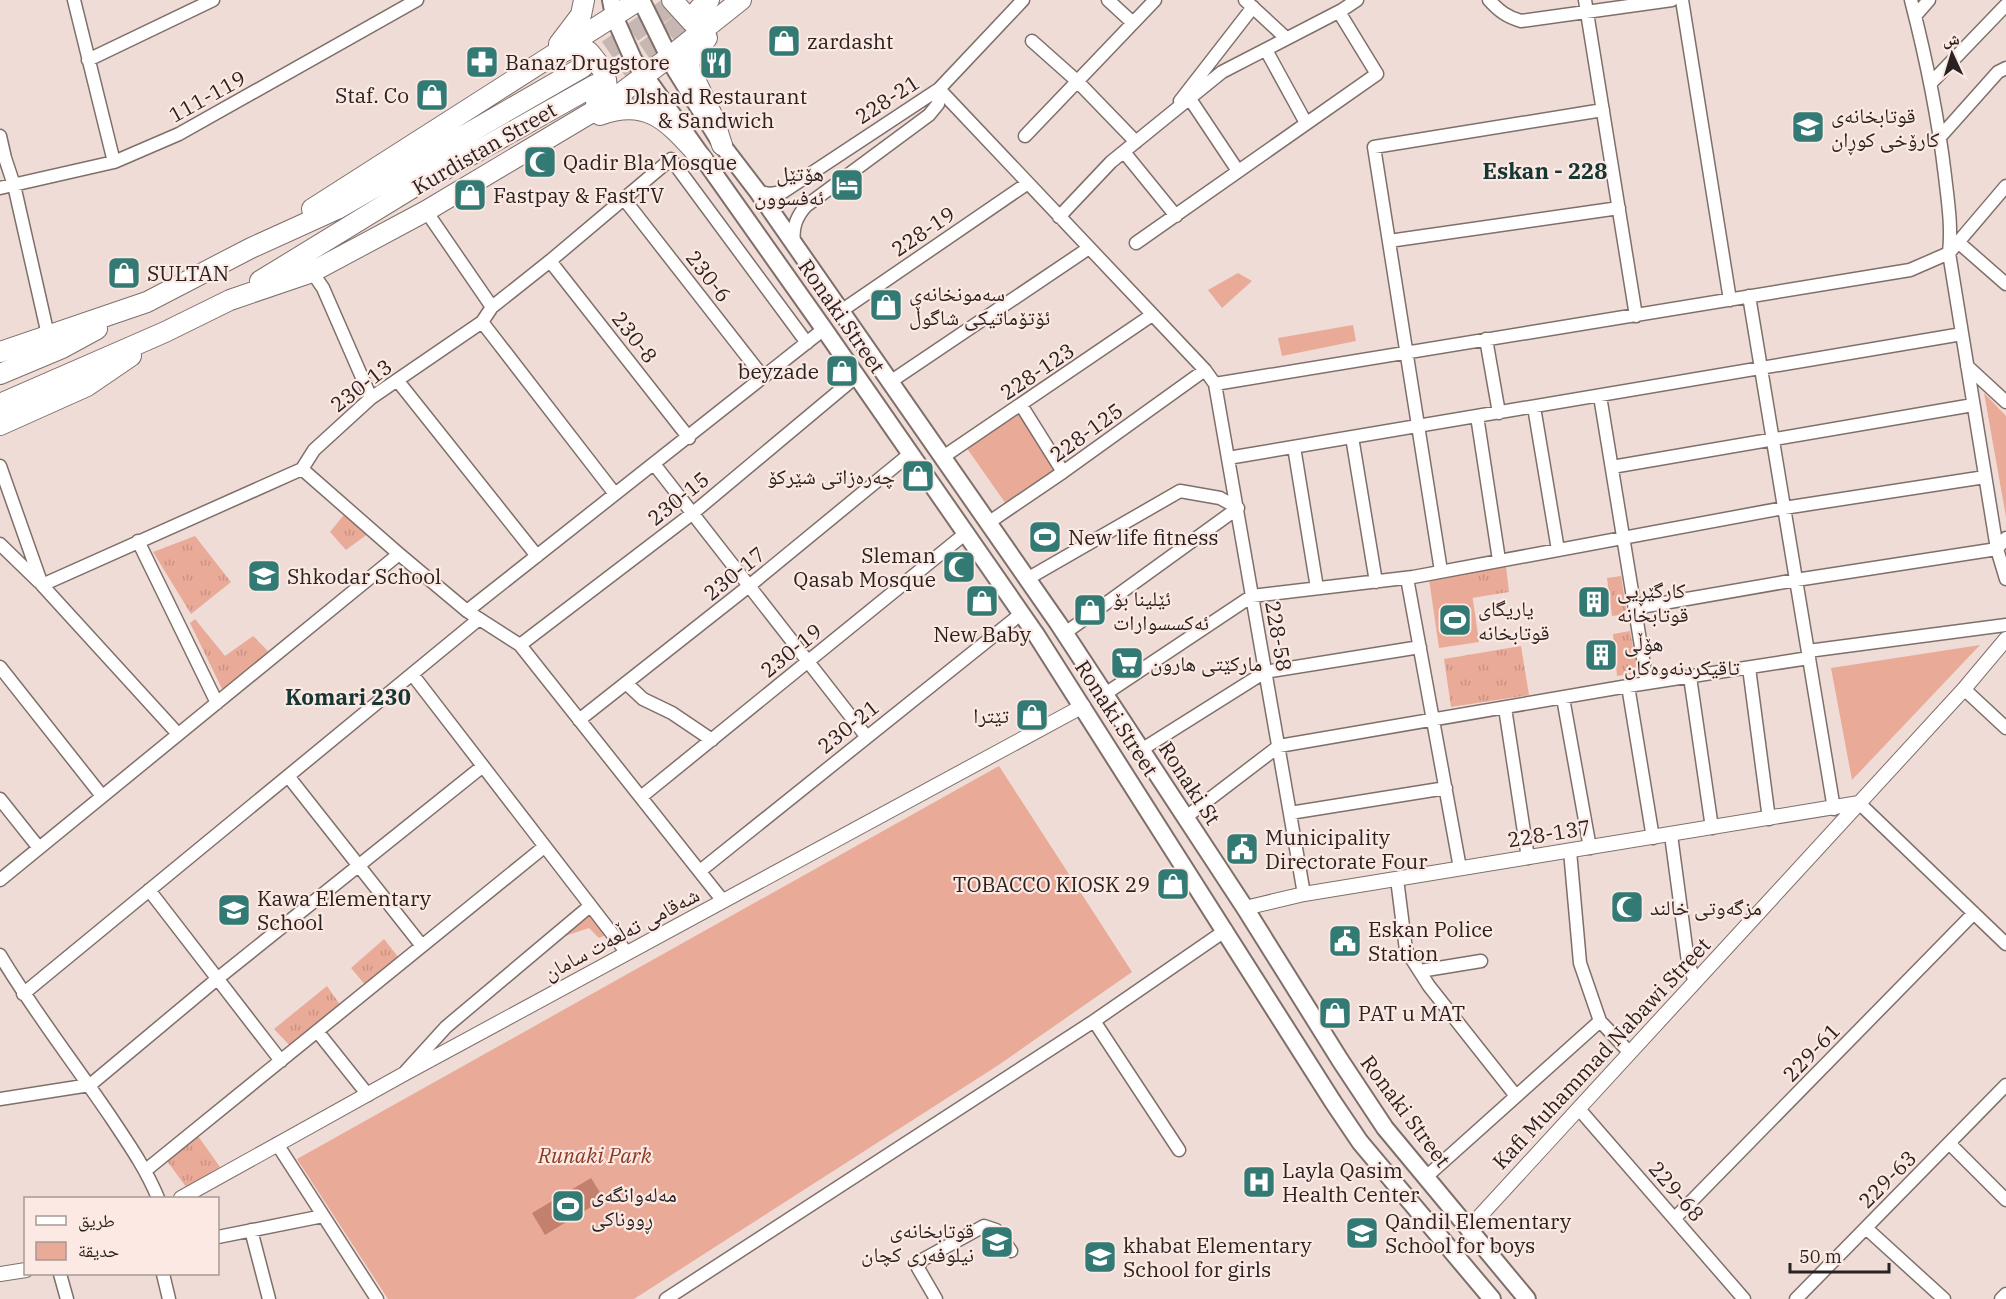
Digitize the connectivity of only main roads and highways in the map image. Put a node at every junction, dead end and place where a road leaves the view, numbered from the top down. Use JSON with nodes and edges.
{"nodes":[{"id":1,"x":584,"y":0,"type":"edge"},
{"id":2,"x":640,"y":0,"type":"edge"},
{"id":3,"x":672,"y":0,"type":"edge"},
{"id":4,"x":741,"y":0,"type":"edge"},
{"id":5,"x":612,"y":8,"type":"edge"},
{"id":6,"x":668,"y":58,"type":"junction"},
{"id":7,"x":542,"y":61,"type":"junction"},
{"id":8,"x":583,"y":67,"type":"tunnel mouth"},
{"id":9,"x":644,"y":75,"type":"junction"},
{"id":10,"x":595,"y":85,"type":"tunnel mouth"},
{"id":11,"x":561,"y":131,"type":"junction"},
{"id":12,"x":539,"y":145,"type":"junction"},
{"id":13,"x":722,"y":145,"type":"junction"},
{"id":14,"x":703,"y":160,"type":"junction"},
{"id":15,"x":252,"y":248,"type":"junction"},
{"id":16,"x":230,"y":300,"type":"junction"},
{"id":17,"x":147,"y":302,"type":"junction"},
{"id":18,"x":165,"y":332,"type":"junction"},
{"id":19,"x":0,"y":352,"type":"edge"},
{"id":20,"x":0,"y":374,"type":"edge"},
{"id":21,"x":0,"y":404,"type":"edge"},
{"id":22,"x":0,"y":425,"type":"edge"},
{"id":23,"x":1061,"y":628,"type":"junction"},
{"id":24,"x":1038,"y":636,"type":"junction"},
{"id":25,"x":1245,"y":908,"type":"joint"},
{"id":26,"x":1340,"y":1060,"type":"junction"},
{"id":27,"x":1316,"y":1076,"type":"junction"},
{"id":28,"x":1492,"y":1299,"type":"edge"},
{"id":29,"x":1527,"y":1299,"type":"edge"}],
"edges":[{"from":1,"to":7,"type":"highway"},
{"from":2,"to":5,"type":"highway","name":"Kurdistan Street"},
{"from":2,"to":6,"type":"main road","name":"Ronaki Street"},
{"from":3,"to":4,"type":"highway"},
{"from":4,"to":6,"type":"highway","name":"Kurdistan Street"},
{"from":4,"to":13,"type":"highway"},
{"from":5,"to":7,"type":"highway","name":"Kurdistan Street"},
{"from":5,"to":9,"type":"main road","name":"Ronaki Street"},
{"from":6,"to":9,"type":"highway","name":"Kurdistan Street"},
{"from":6,"to":13,"type":"main road","name":"Ronaki Street"},
{"from":7,"to":12,"type":"highway"},
{"from":7,"to":15,"type":"highway","name":"Kurdistan Street"},
{"from":8,"to":15,"type":"highway","name":"Kurdistan Street"},
{"from":9,"to":11,"type":"highway","name":"Kurdistan Street"},
{"from":9,"to":14,"type":"main road","name":"Ronaki Street"},
{"from":10,"to":16,"type":"highway","name":"Kurdistan Street"},
{"from":11,"to":12,"type":"highway","name":"Kurdistan Street"},
{"from":11,"to":14,"type":"highway"},
{"from":12,"to":16,"type":"highway","name":"Kurdistan Street"},
{"from":13,"to":23,"type":"main road","name":"Ronaki Street"},
{"from":14,"to":24,"type":"main road","name":"Ronaki Street"},
{"from":15,"to":17,"type":"highway","name":"Kurdistan Street"},
{"from":16,"to":18,"type":"highway","name":"Kurdistan Street"},
{"from":17,"to":19,"type":"highway","name":"Kurdistan Street"},
{"from":17,"to":20,"type":"highway","name":"Kurdistan Street"},
{"from":18,"to":21,"type":"highway","name":"Kurdistan Street"},
{"from":18,"to":22,"type":"highway","name":"Kurdistan Street"},
{"from":23,"to":24,"type":"main road"},
{"from":23,"to":25,"type":"main road","name":"Ronaki St"},
{"from":24,"to":27,"type":"main road","name":"Ronaki Street"},
{"from":25,"to":26,"type":"main road","name":"Ronaki Street"},
{"from":26,"to":27,"type":"main road"},
{"from":26,"to":29,"type":"main road","name":"Ronaki Street"},
{"from":27,"to":28,"type":"main road","name":"Ronaki Street"}]}
